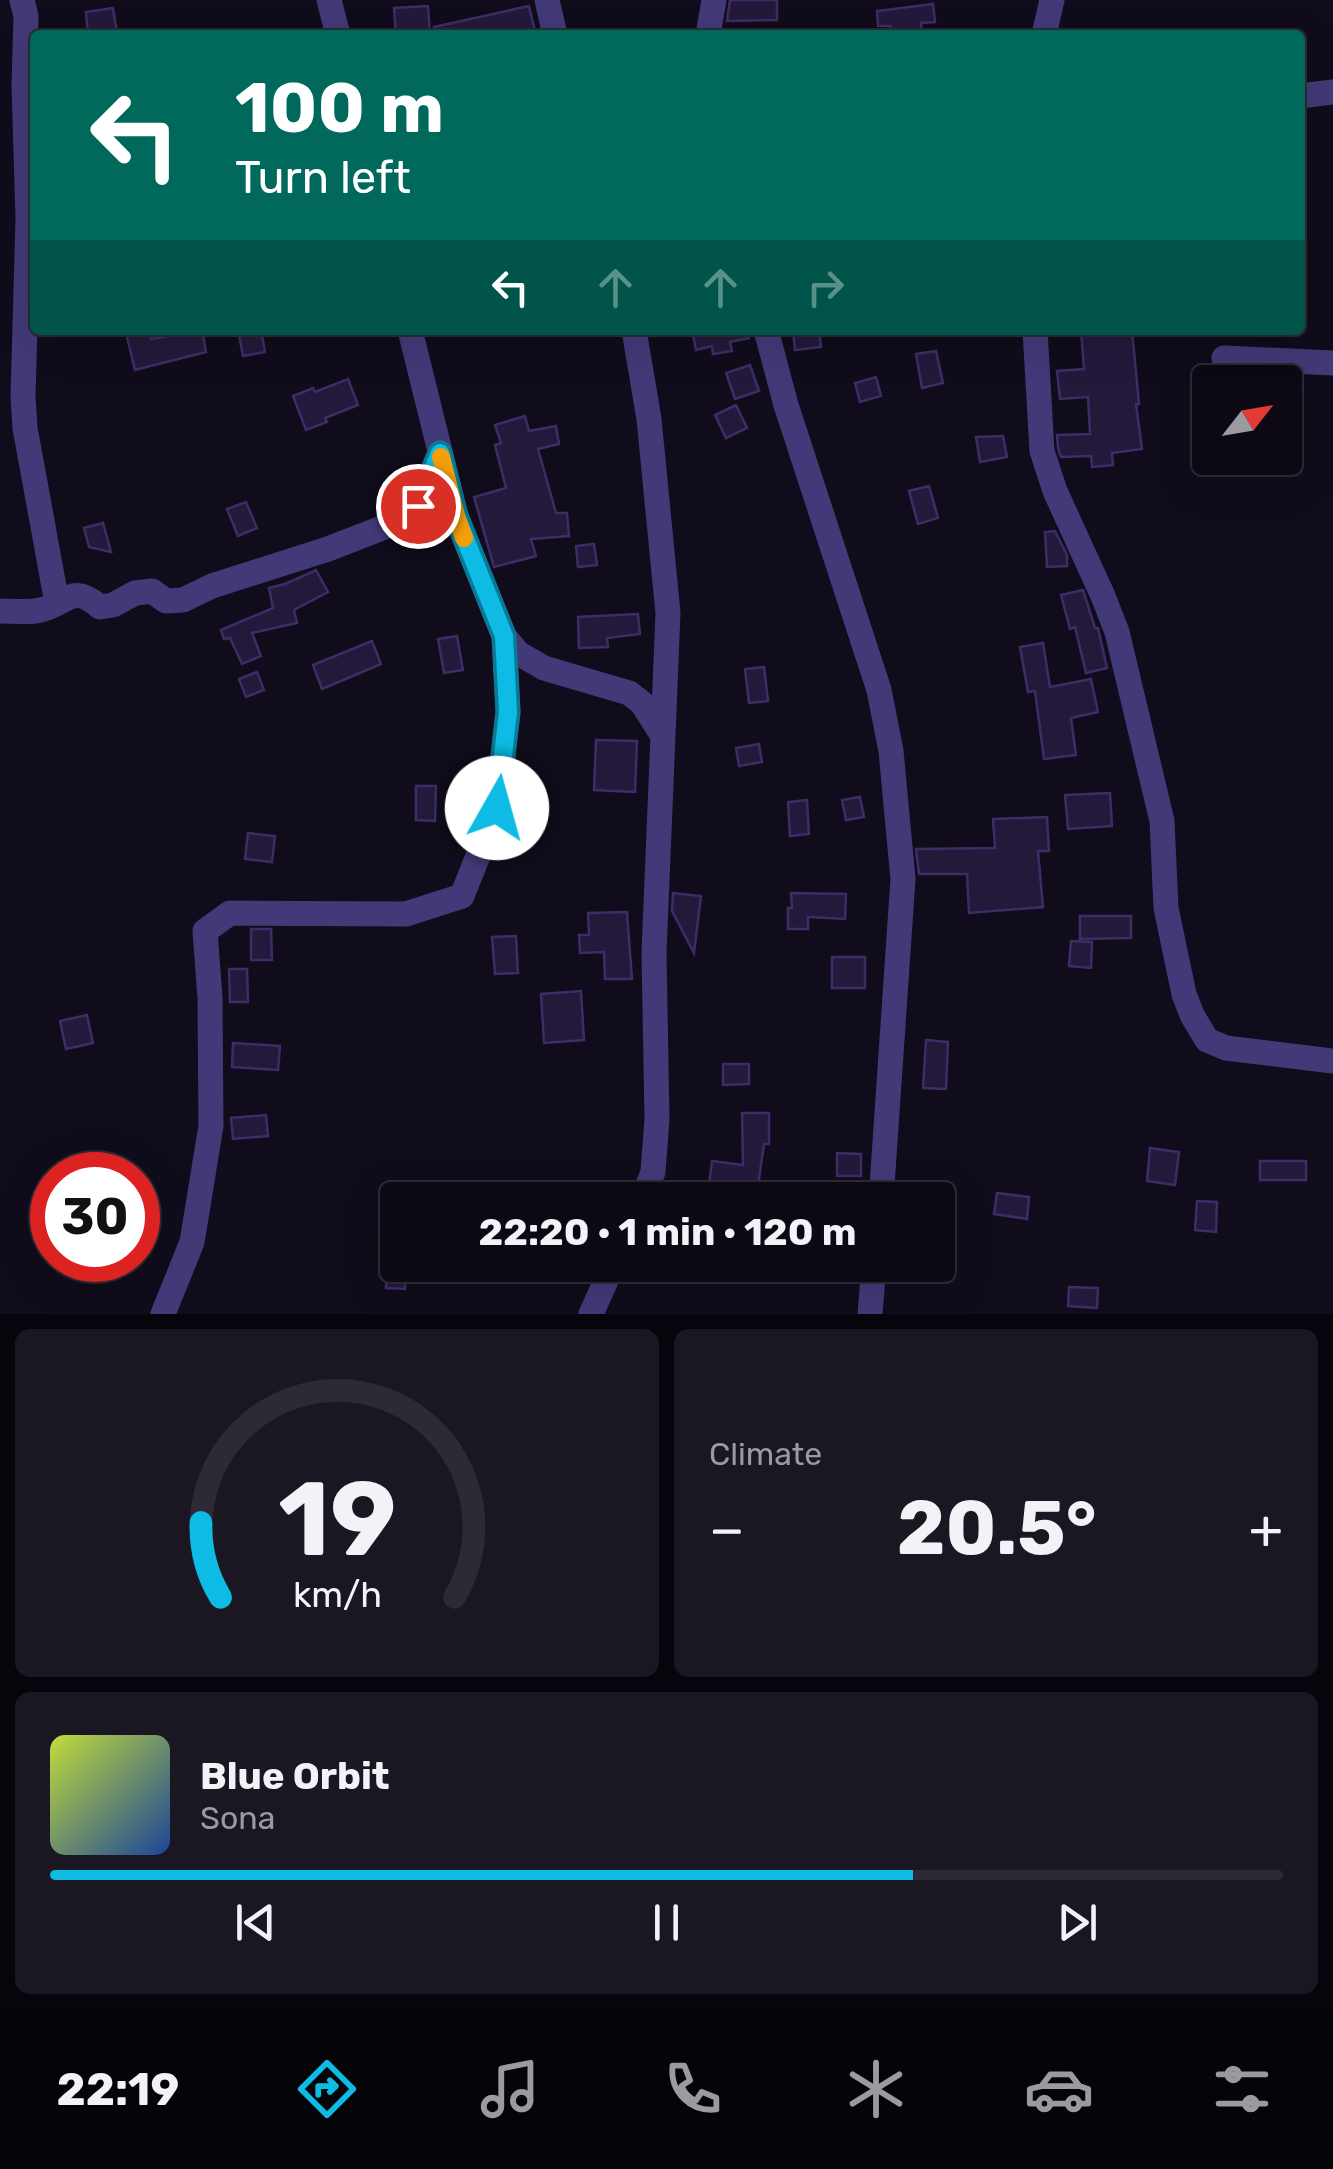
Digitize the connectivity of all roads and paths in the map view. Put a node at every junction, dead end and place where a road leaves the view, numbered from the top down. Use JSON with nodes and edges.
{"nodes":[{"id":1,"x":22,"y":0,"type":"edge"},
{"id":2,"x":330,"y":0,"type":"edge"},
{"id":3,"x":548,"y":0,"type":"edge"},
{"id":4,"x":714,"y":0,"type":"edge"},
{"id":5,"x":1052,"y":0,"type":"edge"},
{"id":6,"x":337,"y":30,"type":"edge"},
{"id":7,"x":554,"y":30,"type":"edge"},
{"id":8,"x":709,"y":30,"type":"edge"},
{"id":9,"x":1045,"y":30,"type":"edge"},
{"id":10,"x":1333,"y":92,"type":"edge"},
{"id":11,"x":1305,"y":95,"type":"edge"},
{"id":12,"x":411,"y":335,"type":"edge"},
{"id":13,"x":635,"y":335,"type":"edge"},
{"id":14,"x":767,"y":335,"type":"edge"},
{"id":15,"x":1036,"y":335,"type":"edge"},
{"id":16,"x":1224,"y":358,"type":"dead end"},
{"id":17,"x":1333,"y":363,"type":"edge"},
{"id":18,"x":440,"y":453,"type":"junction"},
{"id":19,"x":56,"y":603,"type":"junction"},
{"id":20,"x":0,"y":611,"type":"edge"},
{"id":21,"x":504,"y":636,"type":"junction"},
{"id":22,"x":661,"y":734,"type":"junction"},
{"id":23,"x":1333,"y":1060,"type":"edge"},
{"id":24,"x":650,"y":1182,"type":"edge"},
{"id":25,"x":882,"y":1182,"type":"edge"},
{"id":26,"x":605,"y":1282,"type":"edge"},
{"id":27,"x":873,"y":1282,"type":"edge"},
{"id":28,"x":163,"y":1314,"type":"edge"},
{"id":29,"x":591,"y":1314,"type":"edge"},
{"id":30,"x":870,"y":1314,"type":"edge"}],
"edges":[{"from":1,"to":19,"type":"street"},
{"from":2,"to":6,"type":"street"},
{"from":3,"to":7,"type":"street"},
{"from":4,"to":8,"type":"street"},
{"from":5,"to":9,"type":"street"},
{"from":10,"to":11,"type":"street"},
{"from":12,"to":18,"type":"street"},
{"from":13,"to":22,"type":"street"},
{"from":14,"to":25,"type":"street"},
{"from":15,"to":23,"type":"street"},
{"from":16,"to":17,"type":"street"},
{"from":18,"to":19,"type":"street"},
{"from":18,"to":21,"type":"street"},
{"from":19,"to":20,"type":"street"},
{"from":21,"to":22,"type":"street"},
{"from":21,"to":28,"type":"street"},
{"from":22,"to":24,"type":"street"},
{"from":26,"to":29,"type":"street"},
{"from":27,"to":30,"type":"street"}]}
